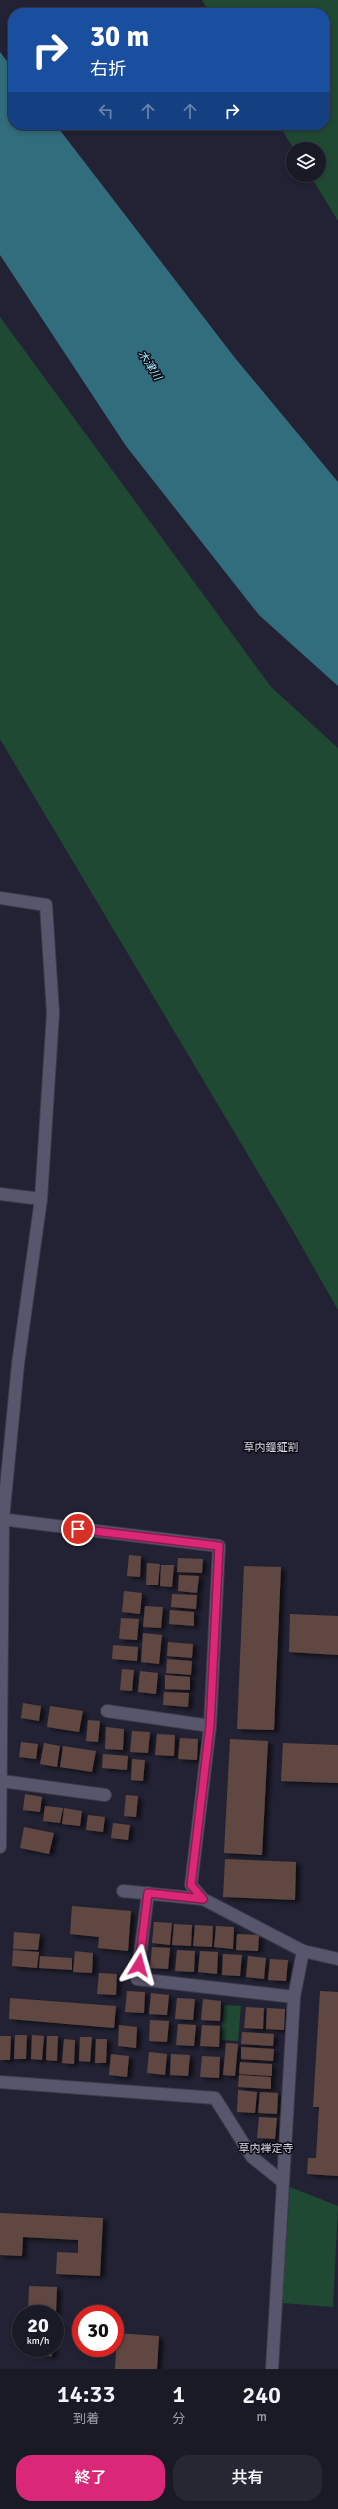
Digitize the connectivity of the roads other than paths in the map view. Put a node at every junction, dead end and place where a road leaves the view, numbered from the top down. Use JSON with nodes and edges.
{"nodes":[{"id":1,"x":0,"y":898,"type":"edge"},
{"id":2,"x":0,"y":1194,"type":"edge"},
{"id":3,"x":41,"y":1199,"type":"junction"},
{"id":4,"x":2,"y":1519,"type":"edge"},
{"id":5,"x":107,"y":1711,"type":"dead end"},
{"id":6,"x":210,"y":1726,"type":"junction"},
{"id":7,"x":2,"y":1781,"type":"junction"},
{"id":8,"x":105,"y":1795,"type":"dead end"},
{"id":9,"x":0,"y":1847,"type":"edge"},
{"id":10,"x":123,"y":1891,"type":"dead end"},
{"id":11,"x":148,"y":1893,"type":"junction"},
{"id":12,"x":203,"y":1899,"type":"junction"},
{"id":13,"x":303,"y":1951,"type":"junction"},
{"id":14,"x":338,"y":1959,"type":"edge"},
{"id":15,"x":294,"y":1997,"type":"junction"},
{"id":16,"x":0,"y":2082,"type":"edge"},
{"id":17,"x":284,"y":2182,"type":"junction"},
{"id":18,"x":272,"y":2369,"type":"edge"}],
"edges":[{"from":1,"to":3,"type":"street"},
{"from":2,"to":3,"type":"street"},
{"from":3,"to":4,"type":"street"},
{"from":4,"to":6,"type":"street"},
{"from":4,"to":7,"type":"street"},
{"from":5,"to":6,"type":"street"},
{"from":6,"to":12,"type":"street"},
{"from":7,"to":8,"type":"street"},
{"from":7,"to":9,"type":"street"},
{"from":10,"to":11,"type":"street"},
{"from":11,"to":12,"type":"street"},
{"from":11,"to":15,"type":"street"},
{"from":12,"to":13,"type":"street"},
{"from":13,"to":14,"type":"street"},
{"from":13,"to":15,"type":"street"},
{"from":15,"to":17,"type":"street"},
{"from":16,"to":17,"type":"street"},
{"from":17,"to":18,"type":"street"}]}
